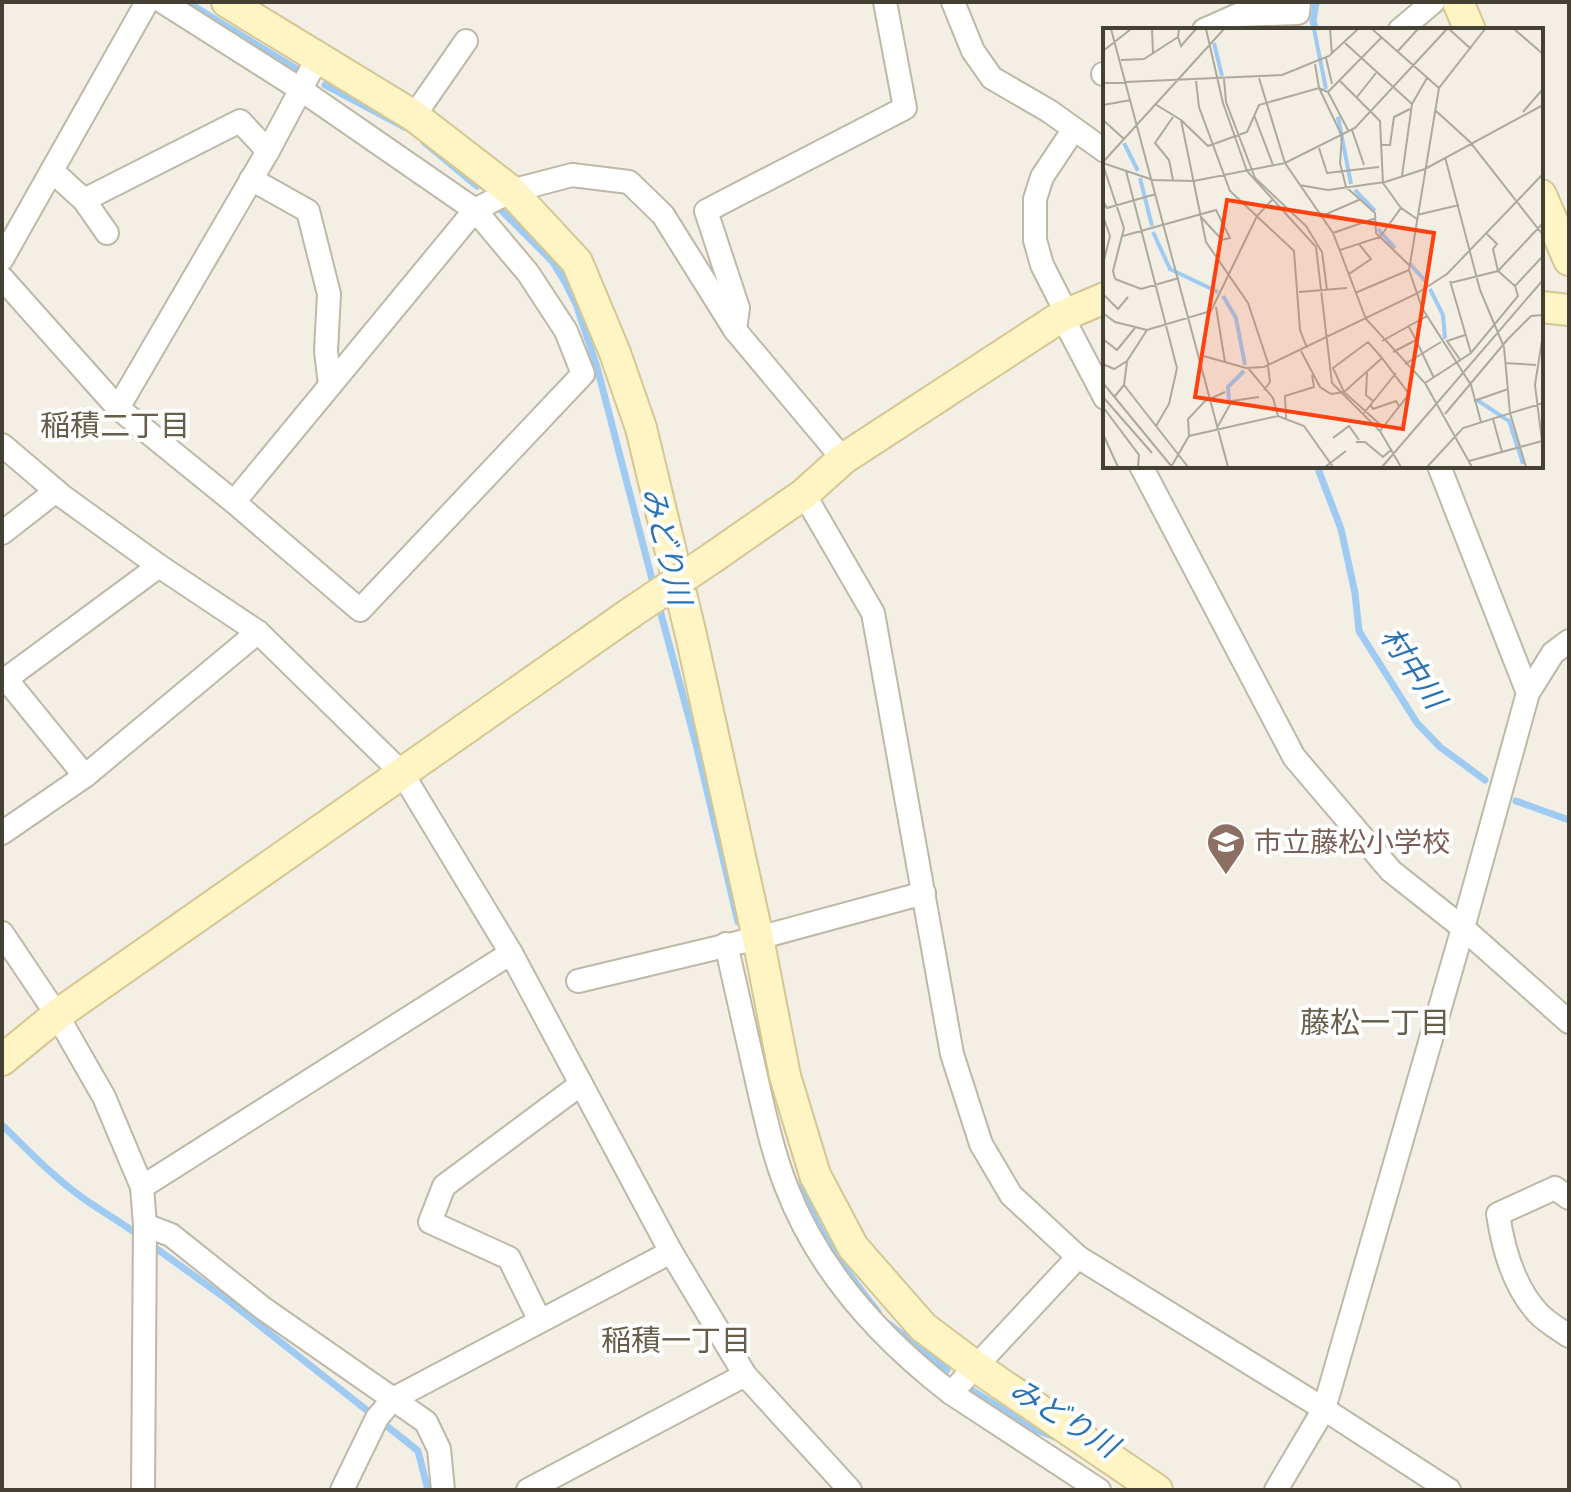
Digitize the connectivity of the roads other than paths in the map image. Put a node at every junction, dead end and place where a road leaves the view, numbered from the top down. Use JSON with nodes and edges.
{"nodes":[{"id":1,"x":147,"y":2,"type":"edge"},
{"id":2,"x":163,"y":2,"type":"edge"},
{"id":3,"x":227,"y":2,"type":"edge"},
{"id":4,"x":885,"y":2,"type":"edge"},
{"id":5,"x":953,"y":2,"type":"edge"},
{"id":6,"x":1299,"y":2,"type":"edge"},
{"id":7,"x":1433,"y":2,"type":"edge"},
{"id":8,"x":1458,"y":2,"type":"edge"},
{"id":9,"x":1209,"y":28,"type":"edge"},
{"id":10,"x":1402,"y":28,"type":"edge"},
{"id":11,"x":1469,"y":28,"type":"edge"},
{"id":12,"x":466,"y":41,"type":"dead end"},
{"id":13,"x":318,"y":57,"type":"junction"},
{"id":14,"x":300,"y":89,"type":"junction"},
{"id":15,"x":414,"y":116,"type":"junction"},
{"id":16,"x":1074,"y":129,"type":"junction"},
{"id":17,"x":1103,"y":150,"type":"edge"},
{"id":18,"x":268,"y":151,"type":"junction"},
{"id":19,"x":52,"y":171,"type":"junction"},
{"id":20,"x":251,"y":179,"type":"junction"},
{"id":21,"x":511,"y":191,"type":"junction"},
{"id":22,"x":84,"y":200,"type":"junction"},
{"id":23,"x":1543,"y":200,"type":"edge"},
{"id":24,"x":475,"y":210,"type":"junction"},
{"id":25,"x":107,"y":233,"type":"dead end"},
{"id":26,"x":2,"y":259,"type":"edge"},
{"id":27,"x":1569,"y":260,"type":"edge"},
{"id":28,"x":2,"y":278,"type":"edge"},
{"id":29,"x":1103,"y":299,"type":"edge"},
{"id":30,"x":1543,"y":307,"type":"edge"},
{"id":31,"x":1569,"y":310,"type":"edge"},
{"id":32,"x":1064,"y":315,"type":"junction"},
{"id":33,"x":735,"y":330,"type":"junction"},
{"id":34,"x":330,"y":385,"type":"junction"},
{"id":35,"x":1103,"y":394,"type":"edge"},
{"id":36,"x":118,"y":408,"type":"junction"},
{"id":37,"x":2,"y":445,"type":"edge"},
{"id":38,"x":843,"y":459,"type":"junction"},
{"id":39,"x":1142,"y":468,"type":"edge"},
{"id":40,"x":1440,"y":468,"type":"edge"},
{"id":41,"x":56,"y":491,"type":"junction"},
{"id":42,"x":804,"y":494,"type":"junction"},
{"id":43,"x":234,"y":502,"type":"junction"},
{"id":44,"x":2,"y":533,"type":"edge"},
{"id":45,"x":159,"y":566,"type":"junction"},
{"id":46,"x":258,"y":632,"type":"junction"},
{"id":47,"x":1569,"y":641,"type":"edge"},
{"id":48,"x":4,"y":677,"type":"edge"},
{"id":49,"x":1528,"y":693,"type":"junction"},
{"id":50,"x":402,"y":773,"type":"junction"},
{"id":51,"x":85,"y":776,"type":"junction"},
{"id":52,"x":2,"y":833,"type":"edge"},
{"id":53,"x":924,"y":893,"type":"junction"},
{"id":54,"x":1463,"y":928,"type":"junction"},
{"id":55,"x":2,"y":933,"type":"edge"},
{"id":56,"x":758,"y":938,"type":"junction"},
{"id":57,"x":726,"y":944,"type":"junction"},
{"id":58,"x":511,"y":953,"type":"junction"},
{"id":59,"x":578,"y":981,"type":"dead end"},
{"id":60,"x":57,"y":1015,"type":"junction"},
{"id":61,"x":1569,"y":1022,"type":"edge"},
{"id":62,"x":2,"y":1060,"type":"edge"},
{"id":63,"x":581,"y":1084,"type":"junction"},
{"id":64,"x":142,"y":1187,"type":"junction"},
{"id":65,"x":1569,"y":1198,"type":"edge"},
{"id":66,"x":145,"y":1225,"type":"junction"},
{"id":67,"x":671,"y":1252,"type":"junction"},
{"id":68,"x":1078,"y":1257,"type":"junction"},
{"id":69,"x":540,"y":1321,"type":"junction"},
{"id":70,"x":1569,"y":1336,"type":"edge"},
{"id":71,"x":975,"y":1366,"type":"junction"},
{"id":72,"x":745,"y":1375,"type":"junction"},
{"id":73,"x":951,"y":1393,"type":"junction"},
{"id":74,"x":393,"y":1399,"type":"junction"},
{"id":75,"x":1324,"y":1409,"type":"junction"},
{"id":76,"x":846,"y":1489,"type":"edge"},
{"id":77,"x":143,"y":1490,"type":"edge"},
{"id":78,"x":342,"y":1490,"type":"edge"},
{"id":79,"x":443,"y":1490,"type":"edge"},
{"id":80,"x":528,"y":1490,"type":"edge"},
{"id":81,"x":1099,"y":1490,"type":"edge"},
{"id":82,"x":1157,"y":1490,"type":"edge"},
{"id":83,"x":1276,"y":1490,"type":"edge"},
{"id":84,"x":1449,"y":1490,"type":"edge"}],
"edges":[{"from":1,"to":19,"type":"street"},
{"from":2,"to":14,"type":"street"},
{"from":3,"to":13,"type":"street"},
{"from":4,"to":33,"type":"street"},
{"from":5,"to":16,"type":"street"},
{"from":6,"to":9,"type":"street"},
{"from":7,"to":10,"type":"street"},
{"from":8,"to":11,"type":"street"},
{"from":12,"to":15,"type":"street"},
{"from":13,"to":14,"type":"street"},
{"from":13,"to":15,"type":"street"},
{"from":14,"to":18,"type":"street"},
{"from":14,"to":24,"type":"street"},
{"from":15,"to":21,"type":"street"},
{"from":16,"to":17,"type":"street"},
{"from":16,"to":32,"type":"street"},
{"from":18,"to":20,"type":"street"},
{"from":18,"to":22,"type":"street"},
{"from":19,"to":22,"type":"street"},
{"from":19,"to":26,"type":"street"},
{"from":20,"to":34,"type":"street"},
{"from":20,"to":36,"type":"street"},
{"from":21,"to":24,"type":"street"},
{"from":21,"to":33,"type":"street"},
{"from":21,"to":56,"type":"street"},
{"from":22,"to":25,"type":"street"},
{"from":23,"to":27,"type":"street"},
{"from":24,"to":34,"type":"street"},
{"from":24,"to":43,"type":"street"},
{"from":28,"to":36,"type":"street"},
{"from":29,"to":32,"type":"street"},
{"from":30,"to":31,"type":"street"},
{"from":32,"to":35,"type":"street"},
{"from":32,"to":38,"type":"street"},
{"from":33,"to":38,"type":"street"},
{"from":34,"to":43,"type":"street"},
{"from":36,"to":43,"type":"street"},
{"from":37,"to":41,"type":"street"},
{"from":38,"to":42,"type":"street"},
{"from":39,"to":54,"type":"street"},
{"from":40,"to":49,"type":"street"},
{"from":41,"to":44,"type":"street"},
{"from":41,"to":45,"type":"street"},
{"from":42,"to":50,"type":"street","bridge":true},
{"from":42,"to":53,"type":"street"},
{"from":45,"to":46,"type":"street"},
{"from":45,"to":48,"type":"street"},
{"from":46,"to":50,"type":"street"},
{"from":46,"to":51,"type":"street"},
{"from":47,"to":49,"type":"street"},
{"from":48,"to":51,"type":"street"},
{"from":49,"to":54,"type":"street"},
{"from":50,"to":58,"type":"street"},
{"from":50,"to":60,"type":"street"},
{"from":51,"to":52,"type":"street"},
{"from":53,"to":56,"type":"street"},
{"from":53,"to":68,"type":"street"},
{"from":54,"to":61,"type":"street"},
{"from":54,"to":75,"type":"street"},
{"from":55,"to":60,"type":"street"},
{"from":56,"to":57,"type":"street"},
{"from":56,"to":71,"type":"street"},
{"from":57,"to":59,"type":"street"},
{"from":57,"to":73,"type":"street"},
{"from":58,"to":63,"type":"street"},
{"from":58,"to":64,"type":"street"},
{"from":60,"to":62,"type":"street"},
{"from":60,"to":64,"type":"street"},
{"from":63,"to":67,"type":"street"},
{"from":63,"to":69,"type":"street"},
{"from":64,"to":66,"type":"street"},
{"from":65,"to":70,"type":"street"},
{"from":66,"to":74,"type":"street"},
{"from":66,"to":77,"type":"street"},
{"from":67,"to":69,"type":"street"},
{"from":67,"to":72,"type":"street"},
{"from":68,"to":71,"type":"street"},
{"from":68,"to":75,"type":"street"},
{"from":69,"to":74,"type":"street"},
{"from":71,"to":73,"type":"street"},
{"from":71,"to":82,"type":"street"},
{"from":72,"to":76,"type":"street"},
{"from":72,"to":80,"type":"street"},
{"from":73,"to":81,"type":"street"},
{"from":74,"to":78,"type":"street"},
{"from":74,"to":79,"type":"street"},
{"from":75,"to":83,"type":"street"},
{"from":75,"to":84,"type":"street"}]}
